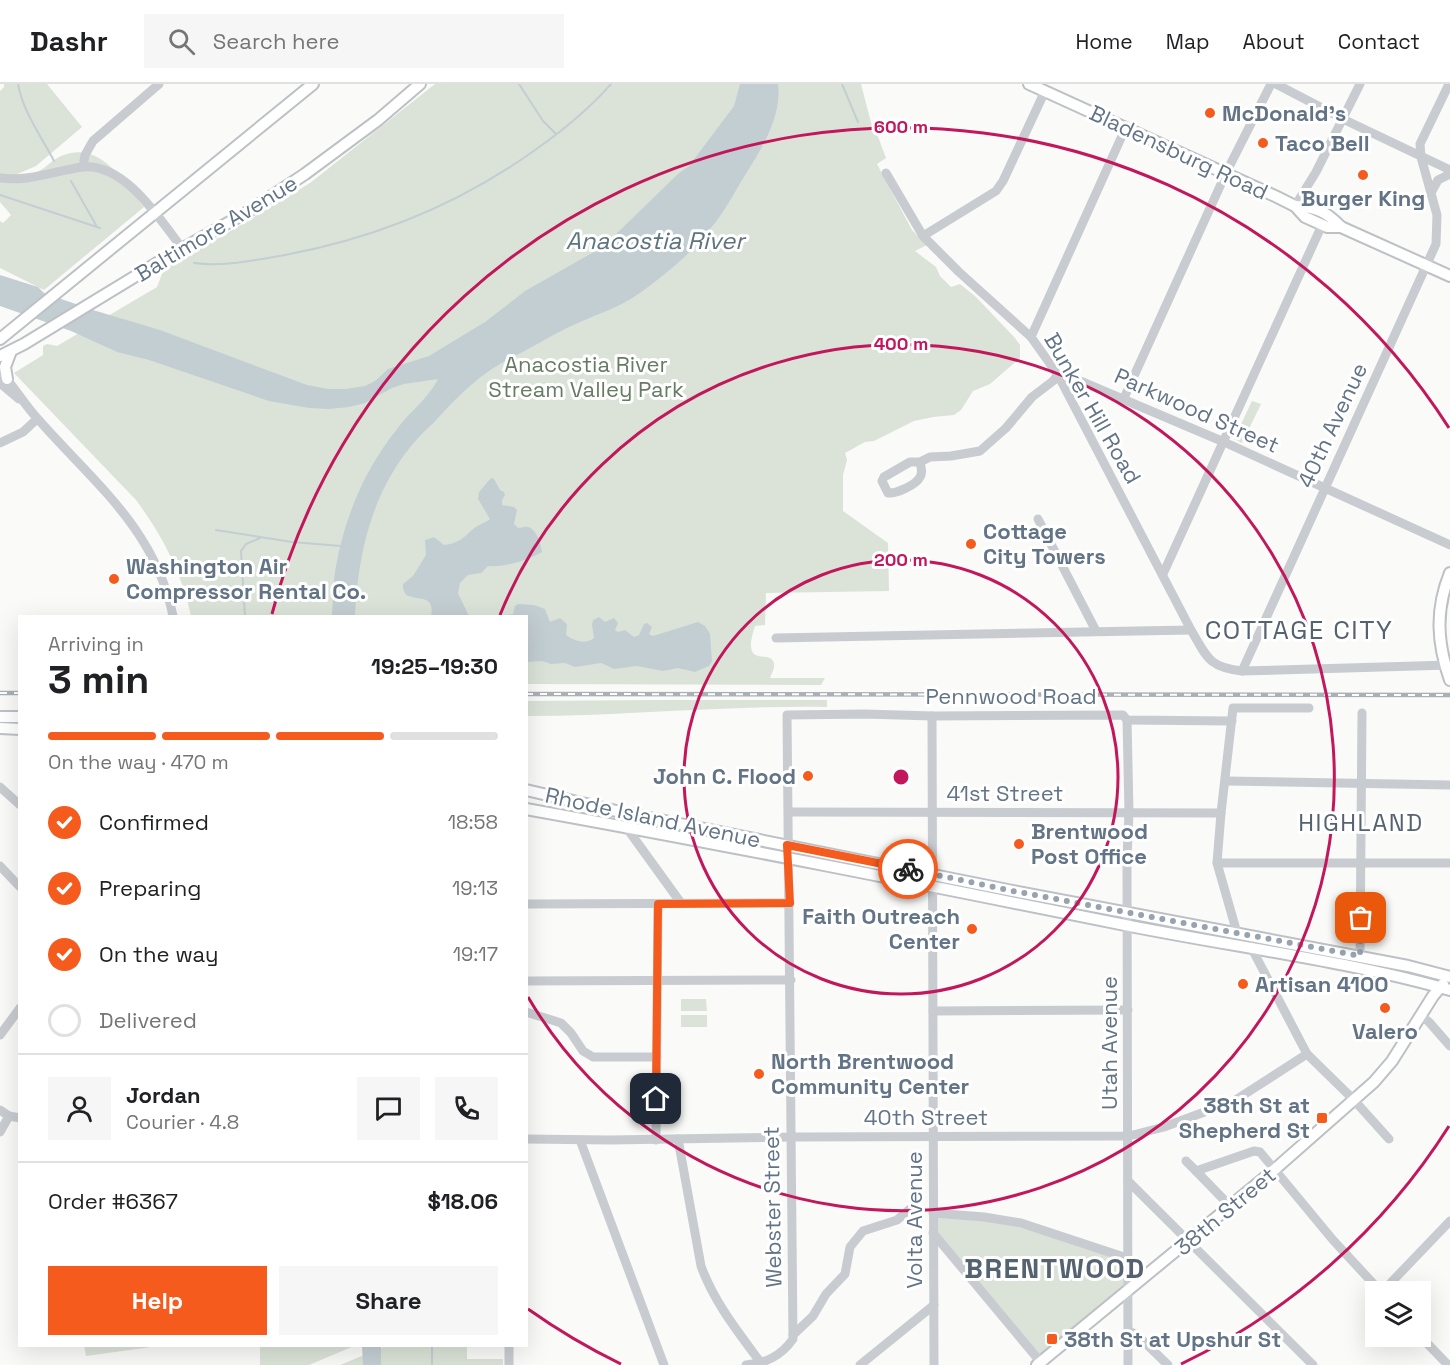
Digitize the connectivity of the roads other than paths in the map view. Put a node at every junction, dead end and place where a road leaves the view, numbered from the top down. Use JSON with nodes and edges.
{"nodes":[{"id":1,"x":159,"y":84,"type":"edge"},
{"id":2,"x":313,"y":84,"type":"edge"},
{"id":3,"x":420,"y":84,"type":"edge"},
{"id":4,"x":1029,"y":84,"type":"edge"},
{"id":5,"x":1271,"y":84,"type":"edge"},
{"id":6,"x":1276,"y":84,"type":"edge"},
{"id":7,"x":1360,"y":84,"type":"edge"},
{"id":8,"x":1449,"y":84,"type":"edge"},
{"id":9,"x":1045,"y":91,"type":"junction"},
{"id":10,"x":1341,"y":118,"type":"junction"},
{"id":11,"x":1126,"y":128,"type":"junction"},
{"id":12,"x":1421,"y":157,"type":"junction"},
{"id":13,"x":83,"y":167,"type":"junction"},
{"id":14,"x":1450,"y":172,"type":"edge"},
{"id":15,"x":886,"y":173,"type":"dead end"},
{"id":16,"x":1226,"y":173,"type":"junction"},
{"id":17,"x":0,"y":178,"type":"edge"},
{"id":18,"x":1432,"y":191,"type":"junction"},
{"id":19,"x":1295,"y":206,"type":"junction"},
{"id":20,"x":154,"y":213,"type":"junction"},
{"id":21,"x":1322,"y":225,"type":"junction"},
{"id":22,"x":1341,"y":227,"type":"junction"},
{"id":23,"x":923,"y":236,"type":"junction"},
{"id":24,"x":182,"y":248,"type":"junction"},
{"id":25,"x":1426,"y":266,"type":"junction"},
{"id":26,"x":1450,"y":276,"type":"edge"},
{"id":27,"x":1031,"y":337,"type":"junction"},
{"id":28,"x":2,"y":338,"type":"edge"},
{"id":29,"x":11,"y":351,"type":"junction"},
{"id":30,"x":0,"y":356,"type":"edge"},
{"id":31,"x":1058,"y":375,"type":"junction"},
{"id":32,"x":2,"y":378,"type":"edge"},
{"id":33,"x":1124,"y":398,"type":"junction"},
{"id":34,"x":37,"y":419,"type":"junction"},
{"id":35,"x":1224,"y":442,"type":"junction"},
{"id":36,"x":0,"y":443,"type":"edge"},
{"id":37,"x":920,"y":462,"type":"dead end"},
{"id":38,"x":1324,"y":488,"type":"junction"},
{"id":39,"x":1038,"y":519,"type":"dead end"},
{"id":40,"x":1450,"y":545,"type":"edge"},
{"id":41,"x":1450,"y":573,"type":"edge"},
{"id":42,"x":1163,"y":574,"type":"junction"},
{"id":43,"x":173,"y":615,"type":"edge"},
{"id":44,"x":1191,"y":630,"type":"junction"},
{"id":45,"x":1096,"y":631,"type":"junction"},
{"id":46,"x":776,"y":638,"type":"dead end"},
{"id":47,"x":1242,"y":671,"type":"junction"},
{"id":48,"x":1448,"y":671,"type":"edge"},
{"id":49,"x":1309,"y":708,"type":"dead end"},
{"id":50,"x":1362,"y":713,"type":"dead end"},
{"id":51,"x":787,"y":715,"type":"joint"},
{"id":52,"x":932,"y":716,"type":"junction"},
{"id":53,"x":0,"y":717,"type":"edge"},
{"id":54,"x":18,"y":717,"type":"edge"},
{"id":55,"x":1128,"y":720,"type":"junction"},
{"id":56,"x":1232,"y":721,"type":"junction"},
{"id":57,"x":0,"y":728,"type":"edge"},
{"id":58,"x":18,"y":729,"type":"edge"},
{"id":59,"x":1226,"y":781,"type":"junction"},
{"id":60,"x":1362,"y":783,"type":"junction"},
{"id":61,"x":1450,"y":785,"type":"edge"},
{"id":62,"x":0,"y":787,"type":"edge"},
{"id":63,"x":528,"y":790,"type":"edge"},
{"id":64,"x":18,"y":803,"type":"edge"},
{"id":65,"x":528,"y":809,"type":"edge"},
{"id":66,"x":789,"y":812,"type":"junction"},
{"id":67,"x":1129,"y":812,"type":"junction"},
{"id":68,"x":625,"y":813,"type":"junction"},
{"id":69,"x":931,"y":813,"type":"junction"},
{"id":70,"x":1221,"y":813,"type":"junction"},
{"id":71,"x":626,"y":827,"type":"junction"},
{"id":72,"x":787,"y":845,"type":"junction"},
{"id":73,"x":789,"y":859,"type":"junction"},
{"id":74,"x":1361,"y":862,"type":"junction"},
{"id":75,"x":1217,"y":863,"type":"junction"},
{"id":76,"x":1450,"y":863,"type":"edge"},
{"id":77,"x":0,"y":866,"type":"edge"},
{"id":78,"x":932,"y":880,"type":"junction"},
{"id":79,"x":18,"y":885,"type":"edge"},
{"id":80,"x":681,"y":903,"type":"junction"},
{"id":81,"x":790,"y":903,"type":"junction"},
{"id":82,"x":528,"y":904,"type":"edge"},
{"id":83,"x":658,"y":904,"type":"junction"},
{"id":84,"x":1128,"y":912,"type":"junction"},
{"id":85,"x":1128,"y":926,"type":"junction"},
{"id":86,"x":1237,"y":933,"type":"junction"},
{"id":87,"x":1251,"y":947,"type":"junction"},
{"id":88,"x":1360,"y":956,"type":"junction"},
{"id":89,"x":1450,"y":978,"type":"edge"},
{"id":90,"x":790,"y":980,"type":"junction"},
{"id":91,"x":528,"y":981,"type":"edge"},
{"id":92,"x":657,"y":982,"type":"junction"},
{"id":93,"x":1445,"y":989,"type":"edge"},
{"id":94,"x":1128,"y":1010,"type":"junction"},
{"id":95,"x":18,"y":1011,"type":"edge"},
{"id":96,"x":933,"y":1011,"type":"junction"},
{"id":97,"x":528,"y":1013,"type":"edge"},
{"id":98,"x":1421,"y":1016,"type":"junction"},
{"id":99,"x":0,"y":1035,"type":"edge"},
{"id":100,"x":1450,"y":1046,"type":"edge"},
{"id":101,"x":1307,"y":1054,"type":"junction"},
{"id":102,"x":657,"y":1058,"type":"junction"},
{"id":103,"x":1353,"y":1098,"type":"junction"},
{"id":104,"x":0,"y":1110,"type":"edge"},
{"id":105,"x":14,"y":1117,"type":"edge"},
{"id":106,"x":0,"y":1132,"type":"edge"},
{"id":107,"x":934,"y":1136,"type":"junction"},
{"id":108,"x":1129,"y":1136,"type":"junction"},
{"id":109,"x":790,"y":1137,"type":"junction"},
{"id":110,"x":528,"y":1139,"type":"edge"},
{"id":111,"x":678,"y":1139,"type":"junction"},
{"id":112,"x":1389,"y":1139,"type":"dead end"},
{"id":113,"x":580,"y":1140,"type":"junction"},
{"id":114,"x":656,"y":1140,"type":"junction"},
{"id":115,"x":1186,"y":1161,"type":"dead end"},
{"id":116,"x":1274,"y":1170,"type":"junction"},
{"id":117,"x":1196,"y":1171,"type":"junction"},
{"id":118,"x":1128,"y":1181,"type":"junction"},
{"id":119,"x":1231,"y":1207,"type":"junction"},
{"id":120,"x":910,"y":1209,"type":"dead end"},
{"id":121,"x":933,"y":1213,"type":"junction"},
{"id":122,"x":1450,"y":1221,"type":"edge"},
{"id":123,"x":933,"y":1233,"type":"junction"},
{"id":124,"x":1188,"y":1241,"type":"junction"},
{"id":125,"x":1127,"y":1258,"type":"junction"},
{"id":126,"x":1372,"y":1281,"type":"edge"},
{"id":127,"x":1393,"y":1281,"type":"edge"},
{"id":128,"x":1128,"y":1291,"type":"junction"},
{"id":129,"x":934,"y":1305,"type":"junction"},
{"id":130,"x":1128,"y":1330,"type":"junction"},
{"id":131,"x":793,"y":1337,"type":"junction"},
{"id":132,"x":509,"y":1347,"type":"edge"},
{"id":133,"x":1431,"y":1347,"type":"edge"},
{"id":134,"x":761,"y":1363,"type":"junction"},
{"id":135,"x":1448,"y":1363,"type":"edge"},
{"id":136,"x":1040,"y":1364,"type":"edge"},
{"id":137,"x":1311,"y":1364,"type":"edge"},
{"id":138,"x":509,"y":1365,"type":"edge"},
{"id":139,"x":664,"y":1365,"type":"edge"},
{"id":140,"x":746,"y":1365,"type":"edge"},
{"id":141,"x":860,"y":1365,"type":"edge"},
{"id":142,"x":934,"y":1365,"type":"edge"},
{"id":143,"x":1128,"y":1365,"type":"edge"},
{"id":144,"x":1168,"y":1365,"type":"edge"}],
"edges":[{"from":1,"to":13,"type":"street"},
{"from":2,"to":20,"type":"main road","name":"Baltimore Avenue"},
{"from":3,"to":24,"type":"main road","name":"Baltimore Avenue"},
{"from":4,"to":9,"type":"main road","name":"Bladensburg Road"},
{"from":5,"to":16,"type":"street"},
{"from":6,"to":10,"type":"street"},
{"from":7,"to":10,"type":"street"},
{"from":8,"to":12,"type":"street"},
{"from":9,"to":11,"type":"main road","name":"Bladensburg Road"},
{"from":9,"to":23,"type":"street"},
{"from":10,"to":12,"type":"street"},
{"from":10,"to":19,"type":"street"},
{"from":11,"to":16,"type":"main road","name":"Bladensburg Road"},
{"from":11,"to":27,"type":"street"},
{"from":12,"to":14,"type":"street"},
{"from":12,"to":18,"type":"street","name":"40th Avenue"},
{"from":13,"to":17,"type":"street"},
{"from":13,"to":20,"type":"street"},
{"from":14,"to":18,"type":"street"},
{"from":15,"to":23,"type":"street","name":"Bunker Hill Road"},
{"from":16,"to":19,"type":"main road","name":"Bladensburg Road"},
{"from":16,"to":33,"type":"street"},
{"from":18,"to":25,"type":"street","name":"40th Avenue"},
{"from":19,"to":21,"type":"main road","name":"Bladensburg Road"},
{"from":19,"to":22,"type":"main road","name":"Bladensburg Road"},
{"from":20,"to":24,"type":"street"},
{"from":20,"to":28,"type":"main road","name":"Baltimore Avenue"},
{"from":21,"to":22,"type":"main road","name":"Bladensburg Road"},
{"from":21,"to":35,"type":"street"},
{"from":22,"to":25,"type":"main road","name":"Bladensburg Road"},
{"from":23,"to":27,"type":"street","name":"Bunker Hill Road"},
{"from":24,"to":29,"type":"main road","name":"Baltimore Avenue"},
{"from":25,"to":26,"type":"main road","name":"Bladensburg Road"},
{"from":25,"to":38,"type":"street","name":"40th Avenue"},
{"from":27,"to":31,"type":"street","name":"Bunker Hill Road"},
{"from":29,"to":30,"type":"main road","name":"Baltimore Avenue"},
{"from":29,"to":32,"type":"main road"},
{"from":31,"to":33,"type":"street","name":"Parkwood Street"},
{"from":31,"to":37,"type":"street"},
{"from":31,"to":42,"type":"street","name":"Bunker Hill Road"},
{"from":32,"to":34,"type":"street"},
{"from":33,"to":35,"type":"street","name":"Parkwood Street"},
{"from":34,"to":36,"type":"street"},
{"from":34,"to":43,"type":"street"},
{"from":35,"to":38,"type":"street","name":"Parkwood Street"},
{"from":35,"to":42,"type":"street"},
{"from":38,"to":40,"type":"street","name":"Parkwood Street"},
{"from":38,"to":47,"type":"street","name":"40th Avenue"},
{"from":39,"to":45,"type":"street"},
{"from":41,"to":48,"type":"main road"},
{"from":42,"to":44,"type":"street","name":"Bunker Hill Road"},
{"from":44,"to":45,"type":"street"},
{"from":44,"to":47,"type":"street","name":"Bunker Hill Road"},
{"from":45,"to":46,"type":"street"},
{"from":47,"to":48,"type":"street"},
{"from":49,"to":56,"type":"street"},
{"from":50,"to":60,"type":"street"},
{"from":51,"to":52,"type":"street","name":"Pennwood Road"},
{"from":51,"to":66,"type":"street","name":"Webster Street"},
{"from":52,"to":55,"type":"street","name":"Pennwood Road"},
{"from":52,"to":69,"type":"street","name":"Volta Avenue"},
{"from":53,"to":54,"type":"main road"},
{"from":55,"to":56,"type":"street","name":"Pennwood Road"},
{"from":55,"to":67,"type":"street","name":"Utah Avenue"},
{"from":56,"to":59,"type":"street"},
{"from":57,"to":58,"type":"main road"},
{"from":59,"to":60,"type":"street"},
{"from":59,"to":70,"type":"street"},
{"from":60,"to":61,"type":"street"},
{"from":60,"to":74,"type":"street"},
{"from":62,"to":64,"type":"street"},
{"from":63,"to":68,"type":"main road","name":"Rhode Island Avenue"},
{"from":65,"to":71,"type":"main road","name":"Rhode Island Avenue"},
{"from":66,"to":69,"type":"street","name":"41st Street"},
{"from":66,"to":72,"type":"street","name":"Webster Street"},
{"from":67,"to":69,"type":"street","name":"41st Street"},
{"from":67,"to":70,"type":"street","name":"41st Street"},
{"from":67,"to":84,"type":"street","name":"Utah Avenue"},
{"from":68,"to":71,"type":"street"},
{"from":68,"to":72,"type":"main road","name":"Rhode Island Avenue"},
{"from":69,"to":78,"type":"street","name":"Volta Avenue"},
{"from":70,"to":75,"type":"street"},
{"from":71,"to":73,"type":"main road","name":"Rhode Island Avenue"},
{"from":71,"to":80,"type":"street"},
{"from":72,"to":73,"type":"street","name":"Webster Street"},
{"from":72,"to":78,"type":"main road","name":"Rhode Island Avenue"},
{"from":73,"to":78,"type":"main road","name":"Rhode Island Avenue"},
{"from":73,"to":81,"type":"street","name":"Webster Street"},
{"from":74,"to":75,"type":"street"},
{"from":74,"to":76,"type":"street"},
{"from":74,"to":88,"type":"street"},
{"from":75,"to":86,"type":"street"},
{"from":77,"to":79,"type":"street"},
{"from":78,"to":84,"type":"main road","name":"Rhode Island Avenue"},
{"from":78,"to":85,"type":"main road","name":"Rhode Island Avenue"},
{"from":78,"to":96,"type":"street","name":"Volta Avenue"},
{"from":80,"to":81,"type":"street"},
{"from":80,"to":83,"type":"street"},
{"from":81,"to":90,"type":"street","name":"Webster Street"},
{"from":82,"to":83,"type":"street"},
{"from":83,"to":92,"type":"street"},
{"from":84,"to":85,"type":"street","name":"Utah Avenue"},
{"from":84,"to":86,"type":"main road","name":"Rhode Island Avenue"},
{"from":85,"to":87,"type":"main road","name":"Rhode Island Avenue"},
{"from":85,"to":94,"type":"street","name":"Utah Avenue"},
{"from":86,"to":88,"type":"main road","name":"Rhode Island Avenue"},
{"from":87,"to":93,"type":"main road","name":"Rhode Island Avenue"},
{"from":87,"to":101,"type":"street"},
{"from":88,"to":89,"type":"main road","name":"Rhode Island Avenue"},
{"from":89,"to":93,"type":"main road","name":"38th Street"},
{"from":90,"to":92,"type":"street"},
{"from":90,"to":109,"type":"street","name":"Webster Street"},
{"from":91,"to":92,"type":"street"},
{"from":92,"to":102,"type":"street"},
{"from":93,"to":98,"type":"main road","name":"38th Street"},
{"from":94,"to":96,"type":"street"},
{"from":94,"to":108,"type":"street","name":"Utah Avenue"},
{"from":95,"to":99,"type":"street"},
{"from":96,"to":107,"type":"street","name":"Volta Avenue"},
{"from":97,"to":102,"type":"street"},
{"from":98,"to":100,"type":"street"},
{"from":98,"to":103,"type":"main road","name":"38th Street"},
{"from":101,"to":103,"type":"street"},
{"from":101,"to":108,"type":"street","name":"40th Street"},
{"from":102,"to":114,"type":"street"},
{"from":103,"to":112,"type":"street"},
{"from":103,"to":116,"type":"main road","name":"38th Street"},
{"from":104,"to":105,"type":"street"},
{"from":105,"to":106,"type":"street"},
{"from":107,"to":108,"type":"street","name":"40th Street"},
{"from":107,"to":109,"type":"street","name":"40th Street"},
{"from":107,"to":121,"type":"street","name":"Volta Avenue"},
{"from":108,"to":118,"type":"street","name":"Utah Avenue"},
{"from":109,"to":111,"type":"street","name":"40th Street"},
{"from":109,"to":131,"type":"street","name":"Webster Street"},
{"from":110,"to":113,"type":"street","name":"40th Street"},
{"from":111,"to":114,"type":"street","name":"40th Street"},
{"from":111,"to":134,"type":"street"},
{"from":113,"to":114,"type":"street","name":"40th Street"},
{"from":113,"to":139,"type":"street"},
{"from":115,"to":117,"type":"street"},
{"from":116,"to":117,"type":"street"},
{"from":116,"to":119,"type":"main road","name":"38th Street"},
{"from":116,"to":126,"type":"street"},
{"from":117,"to":119,"type":"street"},
{"from":118,"to":124,"type":"street"},
{"from":118,"to":125,"type":"street","name":"Utah Avenue"},
{"from":119,"to":124,"type":"main road","name":"38th Street"},
{"from":120,"to":131,"type":"street"},
{"from":121,"to":123,"type":"street","name":"Volta Avenue"},
{"from":121,"to":125,"type":"street"},
{"from":122,"to":127,"type":"street"},
{"from":123,"to":129,"type":"street","name":"Volta Avenue"},
{"from":123,"to":136,"type":"street"},
{"from":124,"to":128,"type":"main road","name":"38th Street"},
{"from":124,"to":137,"type":"street"},
{"from":125,"to":128,"type":"street","name":"Utah Avenue"},
{"from":128,"to":130,"type":"street","name":"Utah Avenue"},
{"from":128,"to":136,"type":"main road","name":"38th Street"},
{"from":129,"to":141,"type":"street"},
{"from":129,"to":142,"type":"street","name":"Volta Avenue"},
{"from":130,"to":143,"type":"street","name":"Utah Avenue"},
{"from":130,"to":144,"type":"street"},
{"from":131,"to":134,"type":"street"},
{"from":132,"to":138,"type":"street"},
{"from":133,"to":135,"type":"street"},
{"from":134,"to":140,"type":"street"}]}
